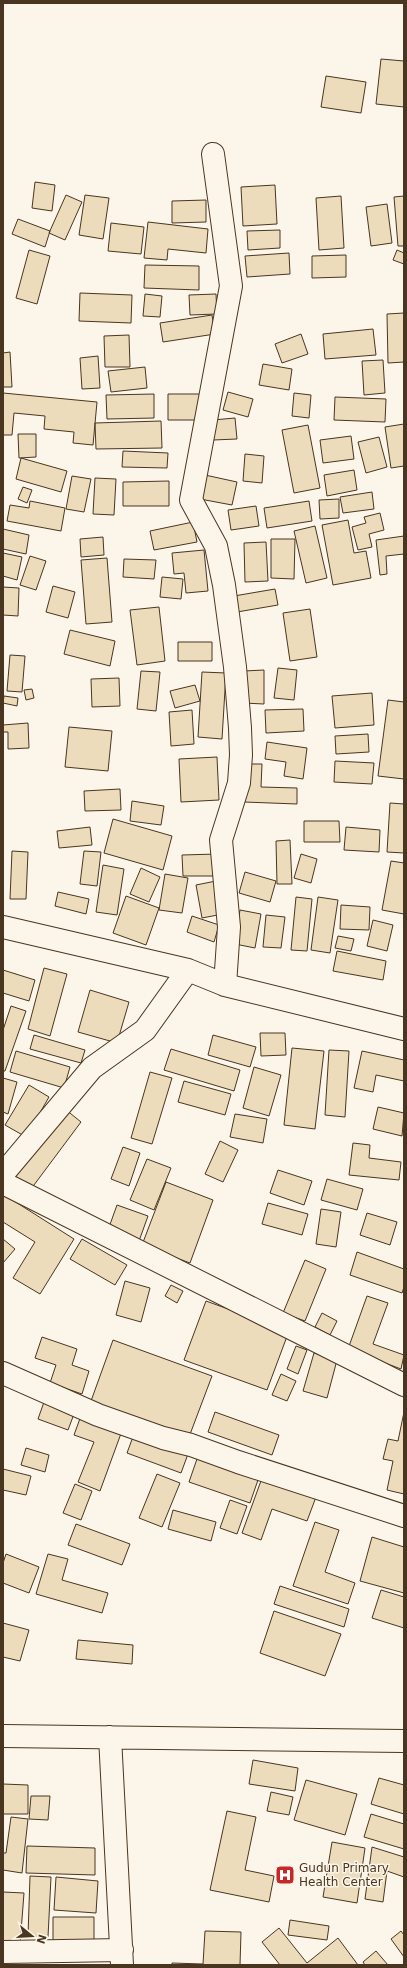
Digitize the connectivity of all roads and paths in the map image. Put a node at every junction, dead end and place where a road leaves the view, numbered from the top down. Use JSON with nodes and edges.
{"nodes":[{"id":1,"x":213,"y":154,"type":"dead end"},
{"id":2,"x":3,"y":927,"type":"edge"},
{"id":3,"x":188,"y":970,"type":"junction"},
{"id":4,"x":225,"y":985,"type":"junction"},
{"id":5,"x":404,"y":1029,"type":"edge"},
{"id":6,"x":3,"y":1174,"type":"edge"},
{"id":7,"x":3,"y":1183,"type":"edge"},
{"id":8,"x":3,"y":1373,"type":"edge"},
{"id":9,"x":404,"y":1385,"type":"edge"},
{"id":10,"x":404,"y":1516,"type":"edge"},
{"id":11,"x":3,"y":1736,"type":"edge"},
{"id":12,"x":110,"y":1737,"type":"junction"},
{"id":13,"x":404,"y":1741,"type":"edge"},
{"id":14,"x":3,"y":1952,"type":"edge"},
{"id":15,"x":122,"y":1958,"type":"edge"}],
"edges":[{"from":1,"to":4,"type":"street"},
{"from":2,"to":3,"type":"street"},
{"from":3,"to":4,"type":"street"},
{"from":3,"to":6,"type":"street"},
{"from":4,"to":5,"type":"street"},
{"from":7,"to":9,"type":"street"},
{"from":8,"to":10,"type":"street"},
{"from":11,"to":12,"type":"street"},
{"from":12,"to":13,"type":"street"},
{"from":12,"to":15,"type":"street"},
{"from":14,"to":15,"type":"street"}]}
